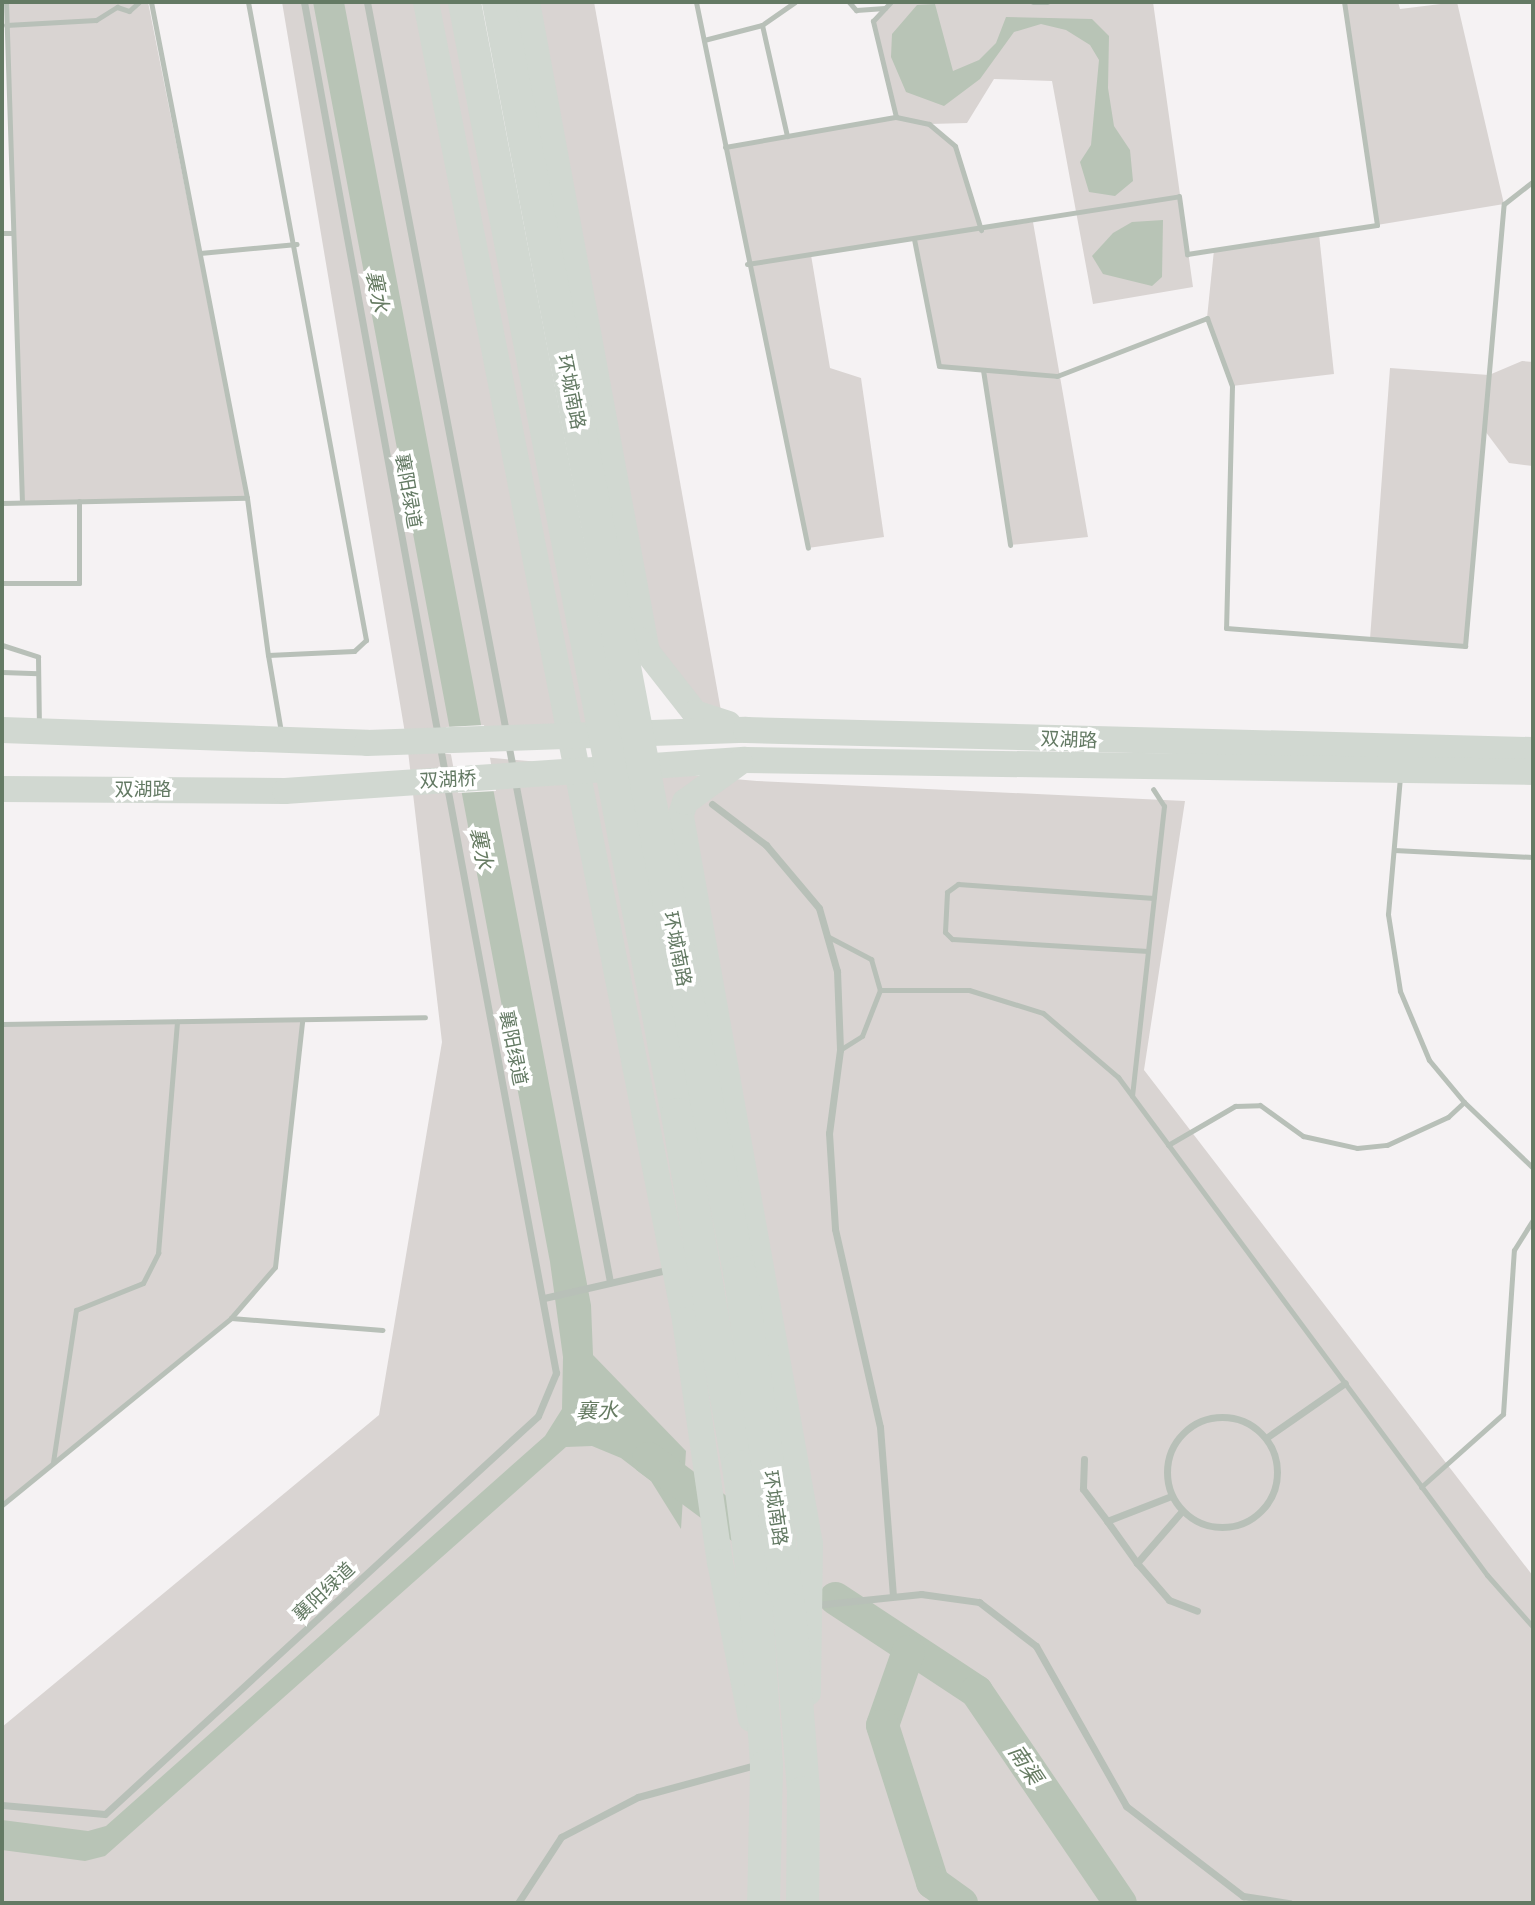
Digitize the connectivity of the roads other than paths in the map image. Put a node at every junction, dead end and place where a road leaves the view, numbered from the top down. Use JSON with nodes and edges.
{"nodes":[{"id":1,"x":6,"y":2,"type":"edge"},
{"id":2,"x":139,"y":2,"type":"edge"},
{"id":3,"x":151,"y":2,"type":"edge"},
{"id":4,"x":248,"y":2,"type":"edge"},
{"id":5,"x":304,"y":2,"type":"edge"},
{"id":6,"x":367,"y":2,"type":"edge"},
{"id":7,"x":426,"y":2,"type":"edge"},
{"id":8,"x":464,"y":2,"type":"edge"},
{"id":9,"x":498,"y":2,"type":"edge"},
{"id":10,"x":527,"y":2,"type":"edge"},
{"id":11,"x":696,"y":2,"type":"edge"},
{"id":12,"x":794,"y":2,"type":"edge"},
{"id":13,"x":849,"y":2,"type":"edge"},
{"id":14,"x":891,"y":2,"type":"edge"},
{"id":15,"x":1033,"y":2,"type":"edge"},
{"id":16,"x":1048,"y":2,"type":"edge"},
{"id":17,"x":1344,"y":2,"type":"edge"},
{"id":18,"x":885,"y":8,"type":"junction"},
{"id":19,"x":6,"y":25,"type":"junction"},
{"id":20,"x":762,"y":25,"type":"junction"},
{"id":21,"x":704,"y":40,"type":"junction"},
{"id":22,"x":896,"y":117,"type":"junction"},
{"id":23,"x":787,"y":136,"type":"junction"},
{"id":24,"x":725,"y":148,"type":"junction"},
{"id":25,"x":10,"y":170,"type":"junction"},
{"id":26,"x":2,"y":171,"type":"edge"},
{"id":27,"x":1533,"y":181,"type":"edge"},
{"id":28,"x":981,"y":230,"type":"junction"},
{"id":29,"x":2,"y":233,"type":"edge"},
{"id":30,"x":12,"y":233,"type":"junction"},
{"id":31,"x":914,"y":239,"type":"junction"},
{"id":32,"x":297,"y":244,"type":"junction"},
{"id":33,"x":200,"y":253,"type":"junction"},
{"id":34,"x":747,"y":264,"type":"junction"},
{"id":35,"x":982,"y":370,"type":"junction"},
{"id":36,"x":247,"y":498,"type":"junction"},
{"id":37,"x":79,"y":501,"type":"junction"},
{"id":38,"x":22,"y":502,"type":"junction"},
{"id":39,"x":2,"y":503,"type":"edge"},
{"id":40,"x":1010,"y":545,"type":"dead end"},
{"id":41,"x":808,"y":548,"type":"dead end"},
{"id":42,"x":2,"y":583,"type":"edge"},
{"id":43,"x":611,"y":605,"type":"junction"},
{"id":44,"x":2,"y":645,"type":"edge"},
{"id":45,"x":647,"y":652,"type":"junction"},
{"id":46,"x":268,"y":655,"type":"junction"},
{"id":47,"x":2,"y":672,"type":"edge"},
{"id":48,"x":38,"y":673,"type":"junction"},
{"id":49,"x":2,"y":730,"type":"edge"},
{"id":50,"x":746,"y":730,"type":"junction"},
{"id":51,"x":39,"y":731,"type":"junction"},
{"id":52,"x":620,"y":735,"type":"junction"},
{"id":53,"x":282,"y":737,"type":"junction"},
{"id":54,"x":569,"y":737,"type":"junction"},
{"id":55,"x":1533,"y":750,"type":"edge"},
{"id":56,"x":745,"y":760,"type":"junction"},
{"id":57,"x":1400,"y":769,"type":"junction"},
{"id":58,"x":627,"y":770,"type":"junction"},
{"id":59,"x":1533,"y":772,"type":"edge"},
{"id":60,"x":577,"y":773,"type":"junction"},
{"id":61,"x":2,"y":789,"type":"edge"},
{"id":62,"x":1153,"y":789,"type":"dead end"},
{"id":63,"x":285,"y":791,"type":"joint"},
{"id":64,"x":712,"y":804,"type":"dead end"},
{"id":65,"x":681,"y":817,"type":"junction"},
{"id":66,"x":1394,"y":850,"type":"junction"},
{"id":67,"x":1533,"y":857,"type":"edge"},
{"id":68,"x":662,"y":874,"type":"junction"},
{"id":69,"x":1154,"y":898,"type":"junction"},
{"id":70,"x":827,"y":936,"type":"junction"},
{"id":71,"x":1148,"y":951,"type":"junction"},
{"id":72,"x":880,"y":990,"type":"junction"},
{"id":73,"x":425,"y":1017,"type":"dead end"},
{"id":74,"x":302,"y":1021,"type":"junction"},
{"id":75,"x":177,"y":1022,"type":"junction"},
{"id":76,"x":2,"y":1024,"type":"edge"},
{"id":77,"x":840,"y":1050,"type":"junction"},
{"id":78,"x":1132,"y":1096,"type":"junction"},
{"id":79,"x":1464,"y":1102,"type":"junction"},
{"id":80,"x":1168,"y":1145,"type":"junction"},
{"id":81,"x":1533,"y":1168,"type":"edge"},
{"id":82,"x":1533,"y":1219,"type":"edge"},
{"id":83,"x":675,"y":1268,"type":"junction"},
{"id":84,"x":606,"y":1283,"type":"junction"},
{"id":85,"x":545,"y":1298,"type":"junction"},
{"id":86,"x":231,"y":1318,"type":"junction"},
{"id":87,"x":383,"y":1330,"type":"dead end"},
{"id":88,"x":1345,"y":1383,"type":"junction"},
{"id":89,"x":1266,"y":1438,"type":"junction"},
{"id":90,"x":1084,"y":1459,"type":"dead end"},
{"id":91,"x":53,"y":1462,"type":"junction"},
{"id":92,"x":1421,"y":1487,"type":"junction"},
{"id":93,"x":1171,"y":1496,"type":"junction"},
{"id":94,"x":2,"y":1505,"type":"edge"},
{"id":95,"x":1182,"y":1511,"type":"junction"},
{"id":96,"x":1107,"y":1521,"type":"junction"},
{"id":97,"x":1137,"y":1563,"type":"junction"},
{"id":98,"x":893,"y":1595,"type":"junction"},
{"id":99,"x":800,"y":1607,"type":"junction"},
{"id":100,"x":1197,"y":1611,"type":"dead end"},
{"id":101,"x":1533,"y":1628,"type":"edge"},
{"id":102,"x":762,"y":1778,"type":"junction"},
{"id":103,"x":2,"y":1805,"type":"edge"},
{"id":104,"x":803,"y":1900,"type":"edge"},
{"id":105,"x":763,"y":1901,"type":"edge"},
{"id":106,"x":518,"y":1903,"type":"edge"},
{"id":107,"x":1289,"y":1903,"type":"edge"}],
"edges":[{"from":1,"to":19,"type":"lane"},
{"from":2,"to":19,"type":"lane"},
{"from":3,"to":33,"type":"lane"},
{"from":4,"to":32,"type":"lane"},
{"from":5,"to":85,"type":"street","name":"襄阳绿道"},
{"from":6,"to":84,"type":"street"},
{"from":7,"to":54,"type":"main road"},
{"from":8,"to":52,"type":"highway","name":"环城南路"},
{"from":9,"to":43,"type":"highway","name":"环城南路"},
{"from":10,"to":45,"type":"main road"},
{"from":11,"to":21,"type":"lane"},
{"from":12,"to":20,"type":"lane"},
{"from":13,"to":18,"type":"lane"},
{"from":14,"to":18,"type":"lane"},
{"from":15,"to":16,"type":"lane"},
{"from":17,"to":28,"type":"lane"},
{"from":18,"to":22,"type":"lane"},
{"from":19,"to":25,"type":"lane"},
{"from":20,"to":21,"type":"lane"},
{"from":20,"to":23,"type":"lane"},
{"from":21,"to":24,"type":"lane"},
{"from":22,"to":23,"type":"lane"},
{"from":22,"to":28,"type":"lane"},
{"from":23,"to":24,"type":"lane"},
{"from":24,"to":34,"type":"lane"},
{"from":25,"to":26,"type":"lane"},
{"from":25,"to":30,"type":"lane"},
{"from":27,"to":35,"type":"lane"},
{"from":28,"to":31,"type":"lane"},
{"from":29,"to":30,"type":"lane"},
{"from":30,"to":38,"type":"lane"},
{"from":31,"to":34,"type":"lane"},
{"from":31,"to":35,"type":"lane"},
{"from":32,"to":33,"type":"lane"},
{"from":32,"to":46,"type":"lane"},
{"from":33,"to":36,"type":"lane"},
{"from":34,"to":41,"type":"lane"},
{"from":35,"to":40,"type":"lane"},
{"from":36,"to":37,"type":"lane"},
{"from":36,"to":46,"type":"lane"},
{"from":37,"to":38,"type":"lane"},
{"from":37,"to":42,"type":"lane"},
{"from":38,"to":39,"type":"lane"},
{"from":43,"to":45,"type":"main road"},
{"from":43,"to":52,"type":"highway","name":"环城南路"},
{"from":44,"to":48,"type":"lane"},
{"from":45,"to":50,"type":"main road"},
{"from":46,"to":53,"type":"lane"},
{"from":47,"to":48,"type":"lane"},
{"from":48,"to":51,"type":"lane"},
{"from":49,"to":51,"type":"main road"},
{"from":50,"to":52,"type":"main road","name":"双湖路"},
{"from":50,"to":55,"type":"main road","name":"双湖路"},
{"from":51,"to":53,"type":"main road"},
{"from":52,"to":54,"type":"main road","name":"双湖桥"},
{"from":52,"to":58,"type":"highway","name":"环城南路"},
{"from":53,"to":54,"type":"main road","name":"双湖桥"},
{"from":54,"to":60,"type":"main road"},
{"from":56,"to":57,"type":"main road","name":"双湖路"},
{"from":56,"to":58,"type":"main road","name":"双湖路"},
{"from":56,"to":65,"type":"main road"},
{"from":57,"to":59,"type":"main road","name":"双湖路"},
{"from":57,"to":66,"type":"lane"},
{"from":58,"to":60,"type":"main road","name":"双湖桥"},
{"from":58,"to":68,"type":"highway","name":"环城南路"},
{"from":58,"to":102,"type":"highway","name":"环城南路"},
{"from":60,"to":63,"type":"main road","name":"双湖桥"},
{"from":60,"to":83,"type":"main road"},
{"from":61,"to":63,"type":"main road","name":"双湖路"},
{"from":62,"to":69,"type":"lane"},
{"from":64,"to":70,"type":"street"},
{"from":65,"to":68,"type":"main road"},
{"from":65,"to":99,"type":"main road"},
{"from":66,"to":67,"type":"lane"},
{"from":66,"to":79,"type":"lane"},
{"from":68,"to":99,"type":"highway","name":"环城南路"},
{"from":69,"to":71,"type":"lane"},
{"from":69,"to":71,"type":"lane"},
{"from":70,"to":72,"type":"lane"},
{"from":70,"to":77,"type":"street"},
{"from":71,"to":78,"type":"lane"},
{"from":72,"to":77,"type":"lane"},
{"from":72,"to":78,"type":"lane"},
{"from":73,"to":74,"type":"lane"},
{"from":74,"to":75,"type":"lane"},
{"from":74,"to":86,"type":"lane"},
{"from":75,"to":76,"type":"lane"},
{"from":75,"to":91,"type":"lane"},
{"from":77,"to":98,"type":"street"},
{"from":78,"to":80,"type":"lane"},
{"from":79,"to":80,"type":"lane"},
{"from":79,"to":81,"type":"lane"},
{"from":80,"to":88,"type":"lane"},
{"from":82,"to":92,"type":"lane"},
{"from":83,"to":84,"type":"street"},
{"from":83,"to":102,"type":"main road"},
{"from":84,"to":85,"type":"street"},
{"from":85,"to":103,"type":"street","name":"襄阳绿道"},
{"from":86,"to":87,"type":"lane"},
{"from":86,"to":91,"type":"lane"},
{"from":88,"to":89,"type":"street"},
{"from":88,"to":92,"type":"lane"},
{"from":89,"to":93,"type":"street"},
{"from":89,"to":95,"type":"street"},
{"from":90,"to":96,"type":"street"},
{"from":91,"to":94,"type":"lane"},
{"from":92,"to":101,"type":"lane"},
{"from":93,"to":95,"type":"street"},
{"from":93,"to":96,"type":"street"},
{"from":95,"to":97,"type":"street"},
{"from":96,"to":97,"type":"street"},
{"from":97,"to":100,"type":"street"},
{"from":98,"to":99,"type":"street"},
{"from":98,"to":107,"type":"street"},
{"from":99,"to":104,"type":"highway","name":"环城南路"},
{"from":102,"to":105,"type":"highway","name":"环城南路"},
{"from":102,"to":106,"type":"street"}]}
